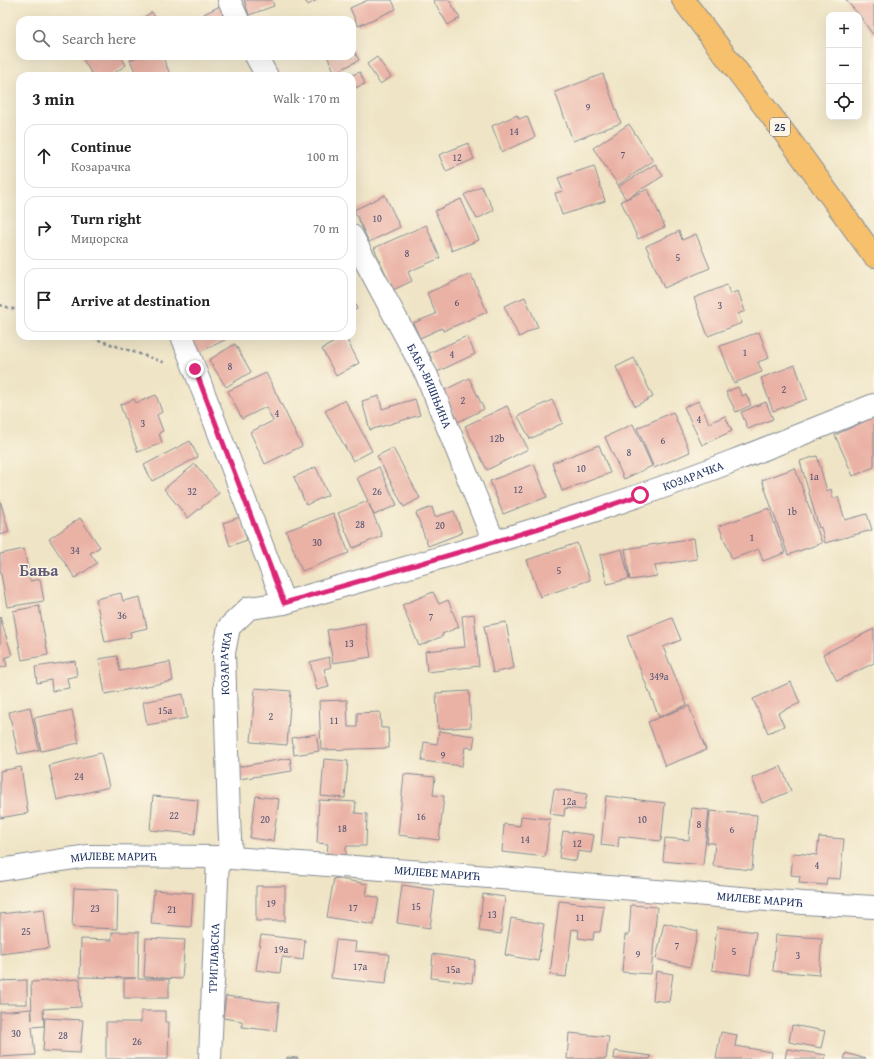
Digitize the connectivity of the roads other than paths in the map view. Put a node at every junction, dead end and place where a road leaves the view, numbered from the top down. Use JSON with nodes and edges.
{"nodes":[{"id":1,"x":229,"y":0,"type":"edge"},
{"id":2,"x":683,"y":0,"type":"edge"},
{"id":3,"x":236,"y":16,"type":"edge"},
{"id":4,"x":258,"y":60,"type":"edge"},
{"id":5,"x":265,"y":72,"type":"edge"},
{"id":6,"x":356,"y":243,"type":"edge"},
{"id":7,"x":874,"y":256,"type":"edge"},
{"id":8,"x":184,"y":340,"type":"edge"},
{"id":9,"x":874,"y":405,"type":"edge"},
{"id":10,"x":494,"y":542,"type":"junction"},
{"id":11,"x":284,"y":603,"type":"junction"},
{"id":12,"x":225,"y":857,"type":"junction"},
{"id":13,"x":0,"y":870,"type":"edge"},
{"id":14,"x":874,"y":907,"type":"edge"},
{"id":15,"x":210,"y":1059,"type":"edge"}],
"edges":[{"from":1,"to":3,"type":"street"},
{"from":2,"to":7,"type":"main road","number":"25"},
{"from":4,"to":5,"type":"street"},
{"from":6,"to":10,"type":"street","name":"БАБА-ВИШЊИНА"},
{"from":8,"to":11,"type":"street"},
{"from":9,"to":10,"type":"street","name":"КОЗАРАЧКА"},
{"from":10,"to":11,"type":"street","name":"КОЗАРАЧКА"},
{"from":11,"to":12,"type":"street","name":"КОЗАРАЧКА"},
{"from":12,"to":13,"type":"street","name":"МИЛЕВЕ МАРИЋ"},
{"from":12,"to":14,"type":"street","name":"МИЛЕВЕ МАРИЋ"},
{"from":12,"to":15,"type":"street","name":"ТРИГЛАВСКА"}]}
